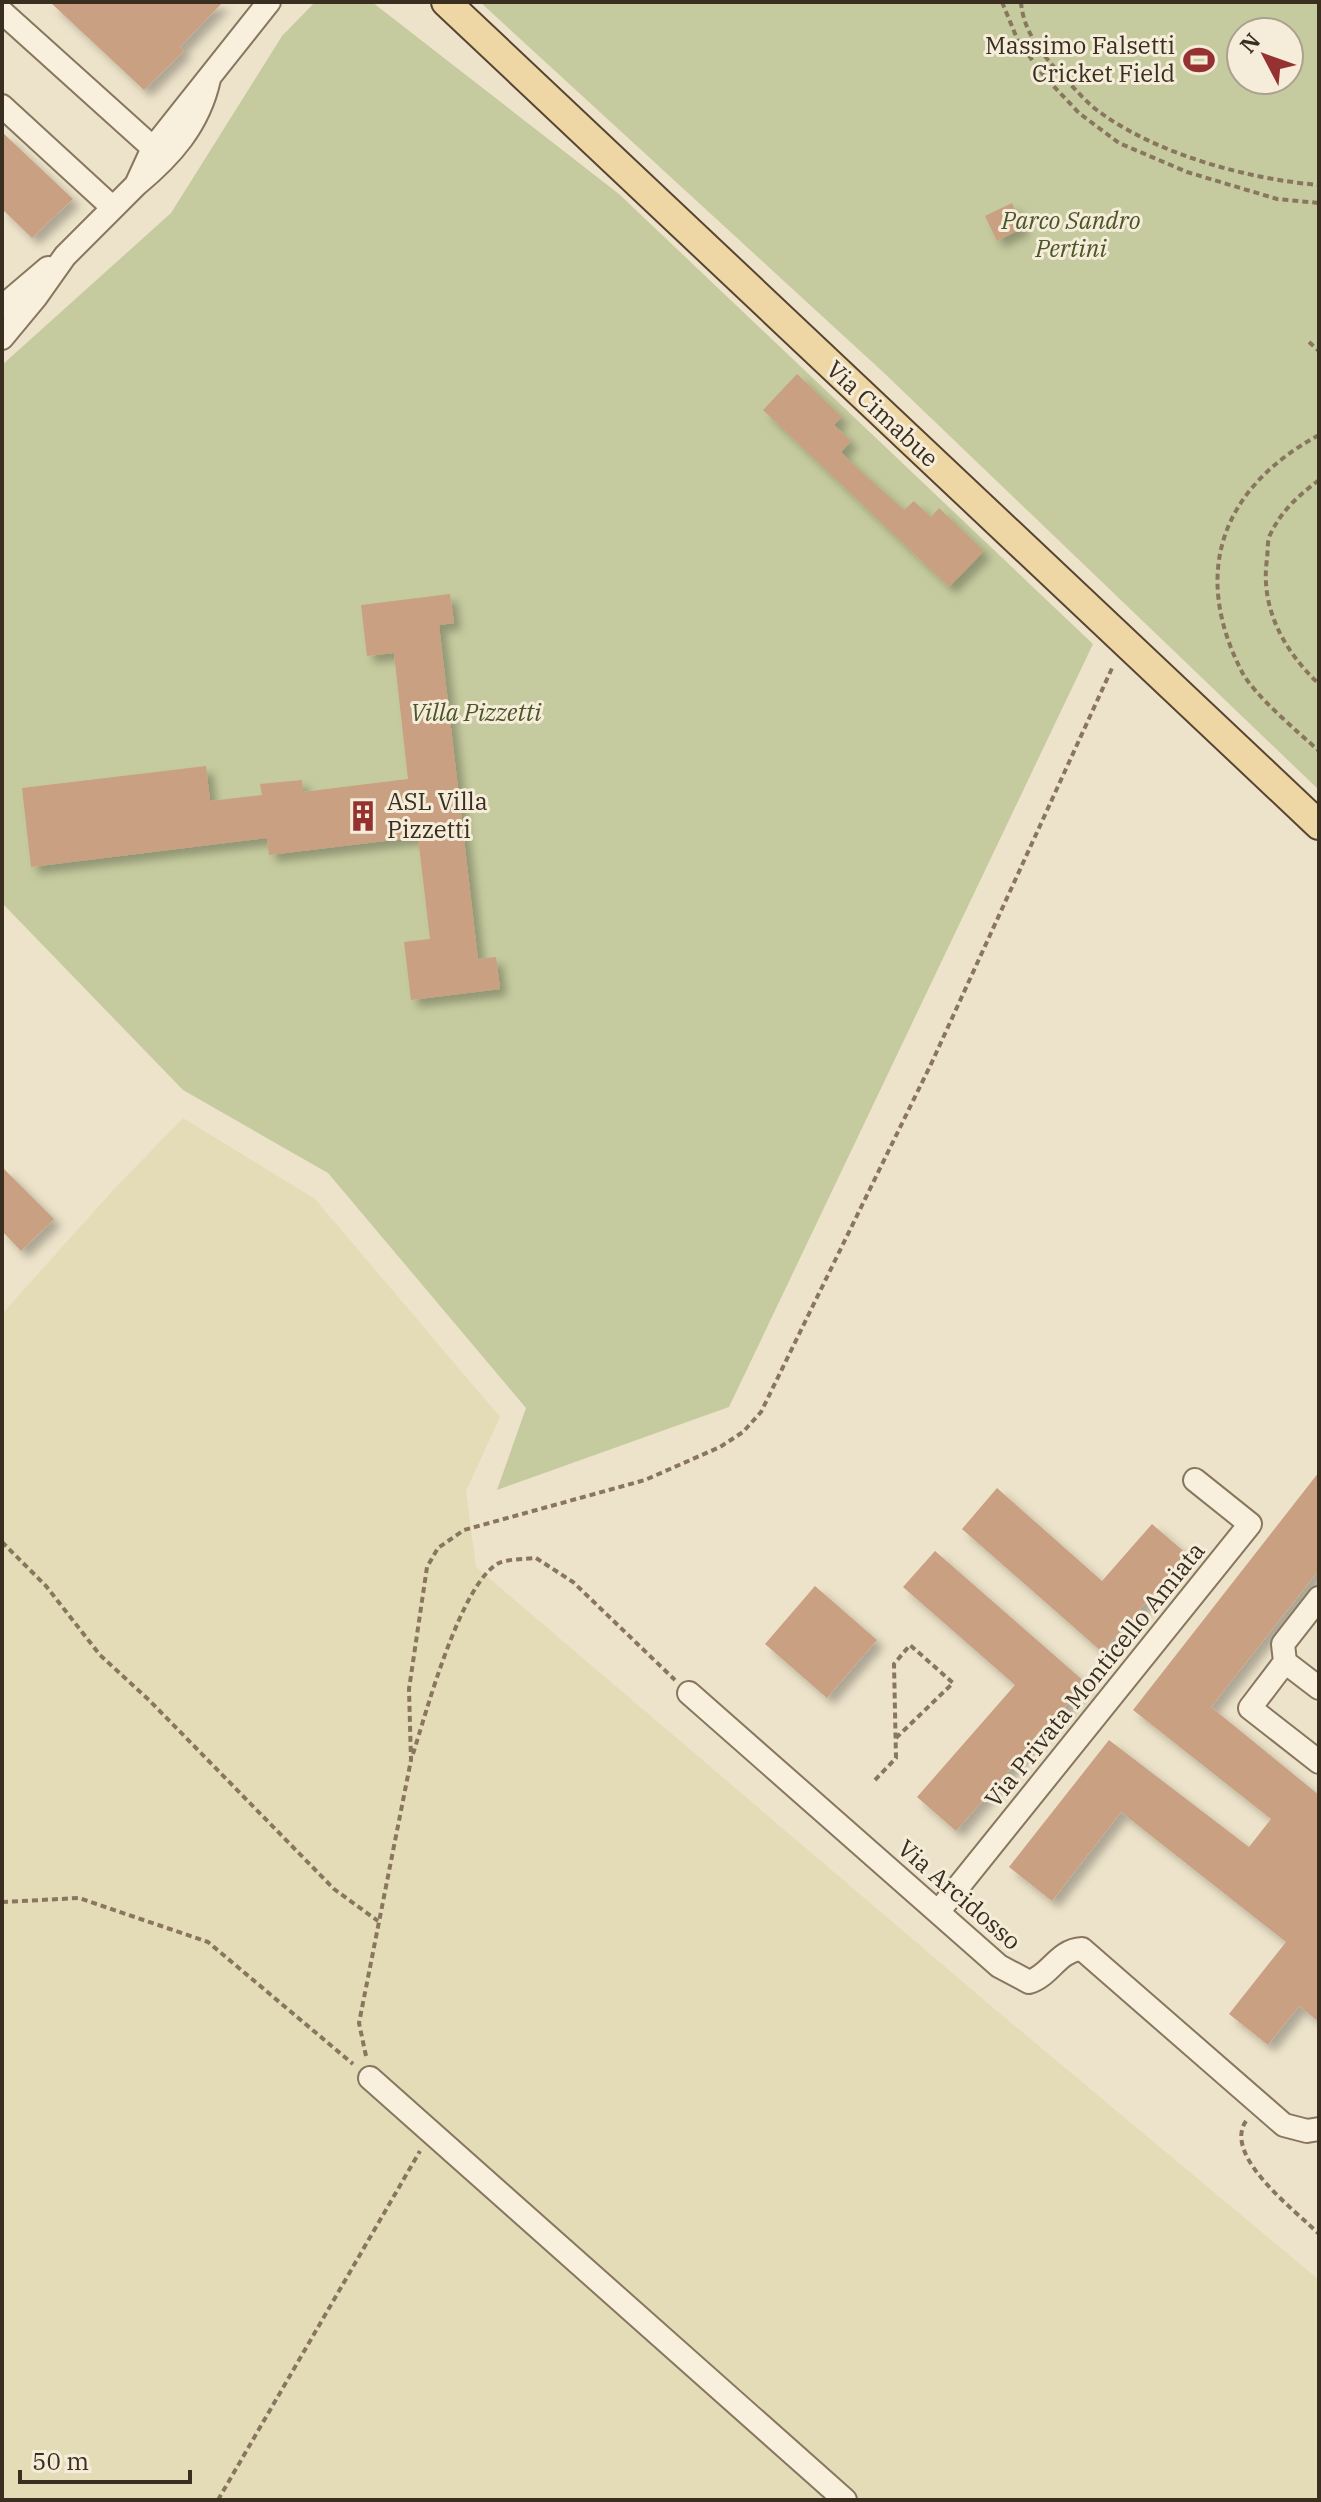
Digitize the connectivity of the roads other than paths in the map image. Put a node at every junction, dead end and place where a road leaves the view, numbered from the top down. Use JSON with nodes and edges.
{"nodes":[{"id":1,"x":269,"y":2,"type":"edge"},
{"id":2,"x":446,"y":2,"type":"edge"},
{"id":3,"x":2,"y":12,"type":"edge"},
{"id":4,"x":209,"y":79,"type":"junction"},
{"id":5,"x":2,"y":106,"type":"edge"},
{"id":6,"x":153,"y":148,"type":"junction"},
{"id":7,"x":136,"y":185,"type":"junction"},
{"id":8,"x":112,"y":207,"type":"junction"},
{"id":9,"x":6,"y":318,"type":"edge"},
{"id":10,"x":1319,"y":825,"type":"edge"},
{"id":11,"x":1195,"y":1480,"type":"dead end"},
{"id":12,"x":1319,"y":1598,"type":"edge"},
{"id":13,"x":1285,"y":1662,"type":"junction"},
{"id":14,"x":1319,"y":1688,"type":"edge"},
{"id":15,"x":689,"y":1693,"type":"road end"},
{"id":16,"x":1319,"y":1762,"type":"edge"},
{"id":17,"x":938,"y":1912,"type":"junction"},
{"id":18,"x":370,"y":2078,"type":"road end"},
{"id":19,"x":1319,"y":2129,"type":"edge"},
{"id":20,"x":845,"y":2500,"type":"edge"}],
"edges":[{"from":1,"to":4,"type":"street"},
{"from":2,"to":10,"type":"main road","name":"Via Cimabue"},
{"from":3,"to":6,"type":"street"},
{"from":4,"to":6,"type":"street"},
{"from":4,"to":7,"type":"street"},
{"from":5,"to":8,"type":"street"},
{"from":6,"to":7,"type":"street"},
{"from":7,"to":8,"type":"street"},
{"from":8,"to":9,"type":"street"},
{"from":11,"to":17,"type":"street","name":"Via Privata Monticello Amiata"},
{"from":12,"to":13,"type":"street"},
{"from":13,"to":14,"type":"street"},
{"from":13,"to":16,"type":"street"},
{"from":15,"to":17,"type":"street","name":"Via Arcidosso"},
{"from":17,"to":19,"type":"street","name":"Via Arcidosso"},
{"from":18,"to":20,"type":"street"}]}
